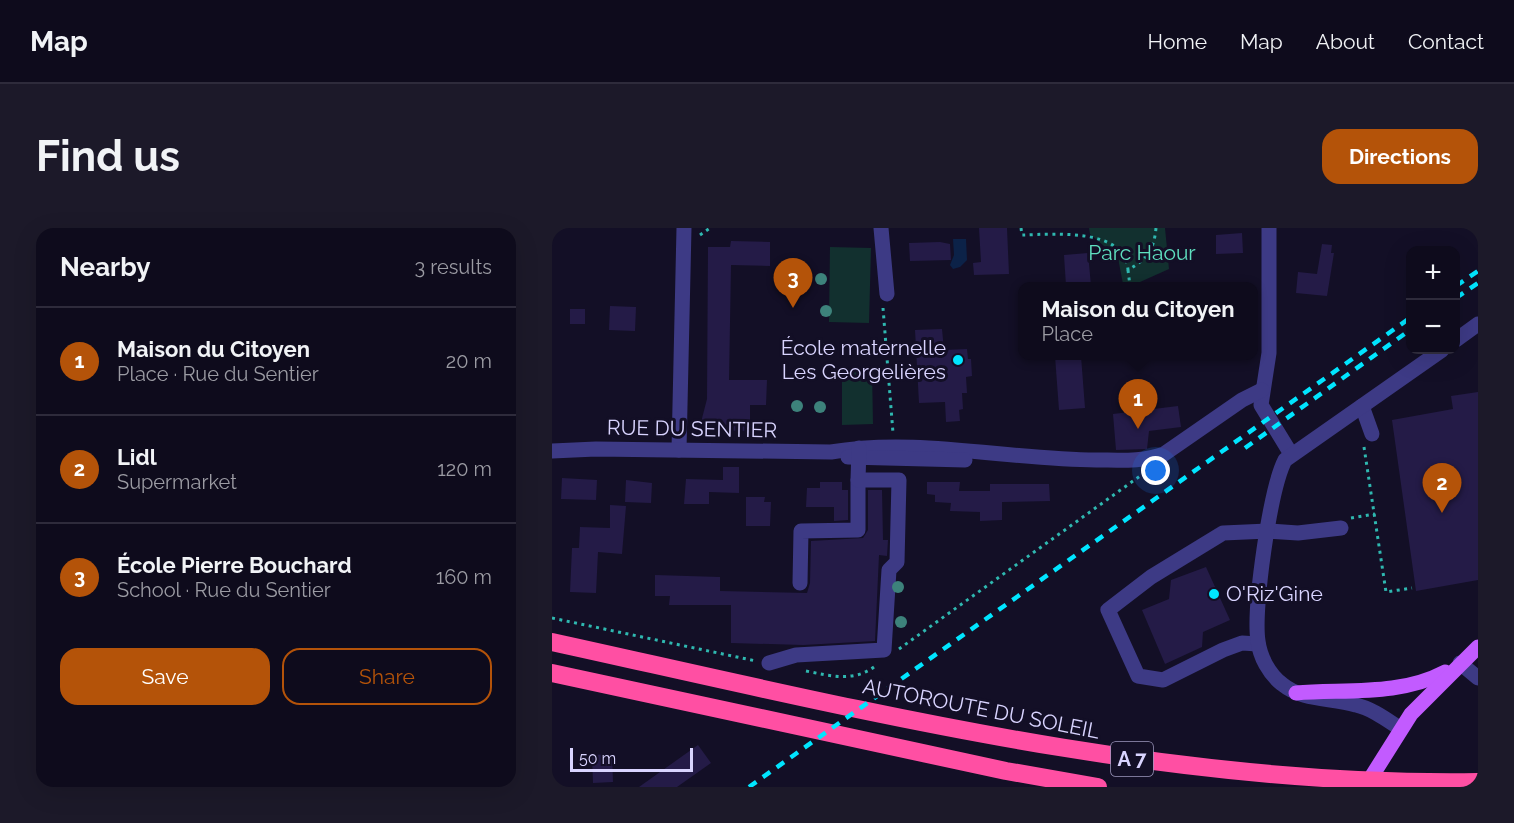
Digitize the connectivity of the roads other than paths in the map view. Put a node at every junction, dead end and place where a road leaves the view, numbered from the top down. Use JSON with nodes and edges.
{"nodes":[{"id":1,"x":684,"y":228,"type":"edge"},
{"id":2,"x":881,"y":228,"type":"edge"},
{"id":3,"x":1269,"y":228,"type":"edge"},
{"id":4,"x":887,"y":294,"type":"road end"},
{"id":5,"x":1478,"y":324,"type":"edge"},
{"id":6,"x":1460,"y":337,"type":"edge"},
{"id":7,"x":1436,"y":354,"type":"edge"},
{"id":8,"x":1262,"y":390,"type":"junction"},
{"id":9,"x":1362,"y":406,"type":"junction"},
{"id":10,"x":1368,"y":439,"type":"road end"},
{"id":11,"x":679,"y":450,"type":"junction"},
{"id":12,"x":552,"y":452,"type":"edge"},
{"id":13,"x":859,"y":454,"type":"junction"},
{"id":14,"x":1291,"y":454,"type":"junction"},
{"id":15,"x":997,"y":456,"type":"junction"},
{"id":16,"x":858,"y":480,"type":"junction"},
{"id":17,"x":1341,"y":528,"type":"dead end"},
{"id":18,"x":1268,"y":531,"type":"junction"},
{"id":19,"x":800,"y":583,"type":"dead end"},
{"id":20,"x":552,"y":642,"type":"edge"},
{"id":21,"x":1258,"y":644,"type":"junction"},
{"id":22,"x":1478,"y":647,"type":"edge"},
{"id":23,"x":770,"y":663,"type":"dead end"},
{"id":24,"x":1460,"y":663,"type":"junction"},
{"id":25,"x":552,"y":673,"type":"edge"},
{"id":26,"x":1478,"y":678,"type":"edge"},
{"id":27,"x":1296,"y":693,"type":"junction"},
{"id":28,"x":1401,"y":729,"type":"junction"},
{"id":29,"x":1478,"y":782,"type":"edge"},
{"id":30,"x":1098,"y":787,"type":"edge"},
{"id":31,"x":1365,"y":787,"type":"edge"}],
"edges":[{"from":1,"to":11,"type":"street"},
{"from":2,"to":4,"type":"street"},
{"from":3,"to":8,"type":"street"},
{"from":5,"to":6,"type":"street"},
{"from":7,"to":9,"type":"street"},
{"from":8,"to":14,"type":"street"},
{"from":8,"to":15,"type":"street","name":"RUE DU SENTIER"},
{"from":9,"to":10,"type":"street"},
{"from":9,"to":14,"type":"street"},
{"from":11,"to":12,"type":"street","name":"RUE DU SENTIER"},
{"from":11,"to":13,"type":"street","name":"RUE DU SENTIER"},
{"from":13,"to":15,"type":"street","name":"RUE DU SENTIER"},
{"from":13,"to":15,"type":"street","name":"RUE DU SENTIER"},
{"from":13,"to":16,"type":"street"},
{"from":14,"to":18,"type":"street"},
{"from":16,"to":19,"type":"street"},
{"from":16,"to":23,"type":"street"},
{"from":17,"to":18,"type":"street"},
{"from":18,"to":21,"type":"street"},
{"from":18,"to":21,"type":"street"},
{"from":20,"to":29,"type":"highway","name":"AUTOROUTE DU SOLEIL","number":"A 7"},
{"from":21,"to":27,"type":"street"},
{"from":22,"to":24,"type":"main road"},
{"from":24,"to":26,"type":"street"},
{"from":24,"to":27,"type":"main road"},
{"from":24,"to":28,"type":"main road"},
{"from":25,"to":30,"type":"highway","number":"A 7"},
{"from":27,"to":28,"type":"street"},
{"from":28,"to":31,"type":"main road"}]}
